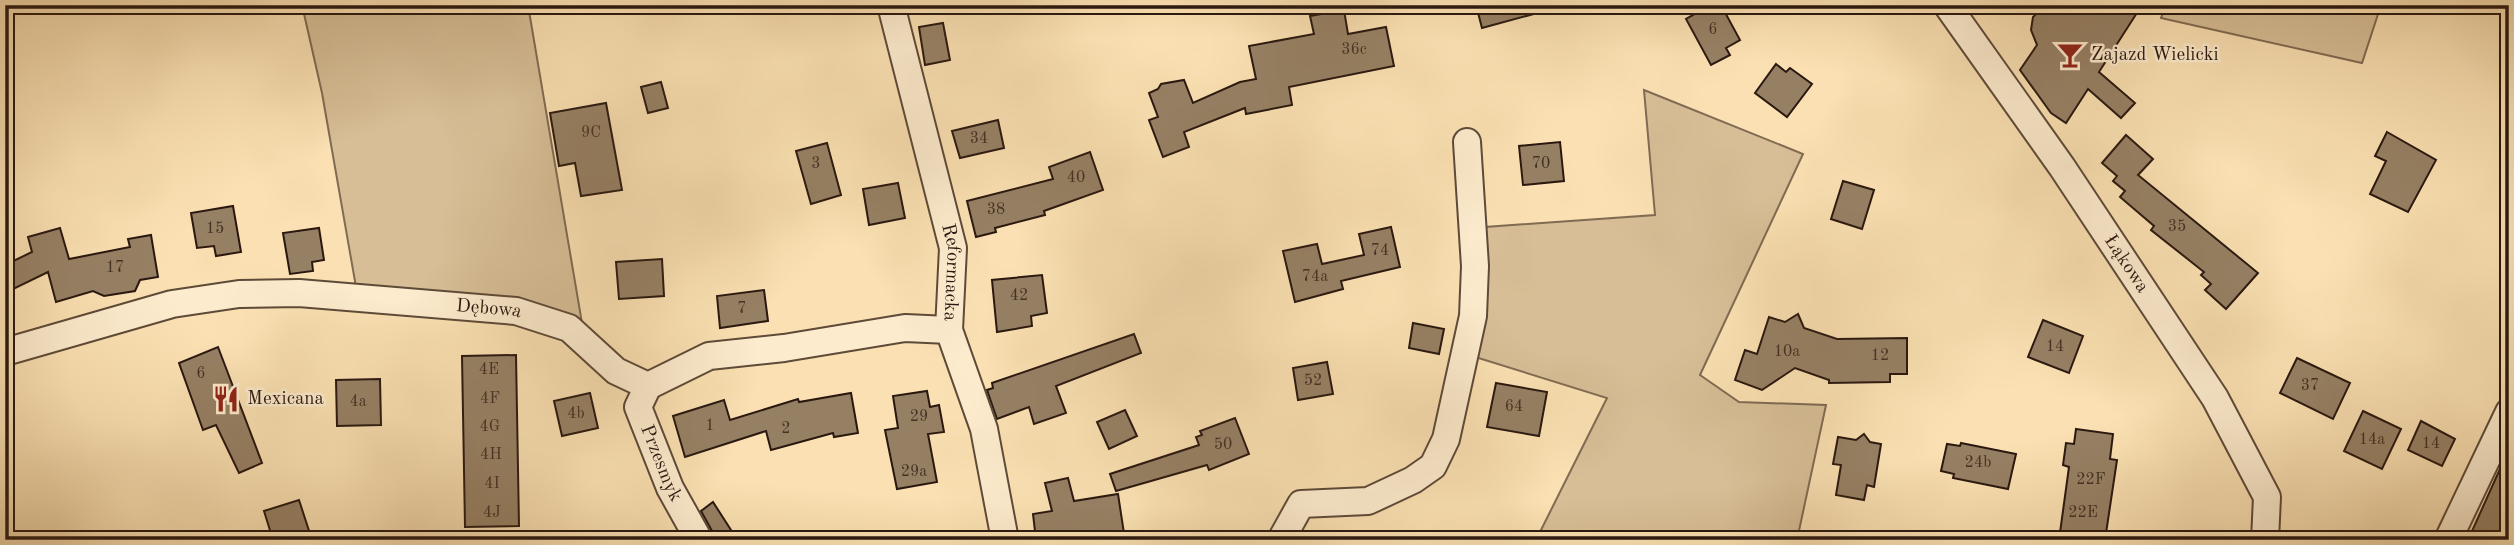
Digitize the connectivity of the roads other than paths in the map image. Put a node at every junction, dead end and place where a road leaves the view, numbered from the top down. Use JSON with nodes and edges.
{"nodes":[{"id":1,"x":891,"y":5,"type":"edge"},
{"id":2,"x":1947,"y":5,"type":"edge"},
{"id":3,"x":1467,"y":142,"type":"dead end"},
{"id":4,"x":950,"y":330,"type":"junction"},
{"id":5,"x":5,"y":352,"type":"edge"},
{"id":6,"x":648,"y":386,"type":"junction"},
{"id":7,"x":2509,"y":412,"type":"edge"},
{"id":8,"x":699,"y":540,"type":"edge"},
{"id":9,"x":1005,"y":540,"type":"edge"},
{"id":10,"x":1281,"y":540,"type":"edge"},
{"id":11,"x":2265,"y":540,"type":"edge"},
{"id":12,"x":2448,"y":540,"type":"edge"}],
"edges":[{"from":1,"to":4,"type":"street","name":"Reformacka"},
{"from":2,"to":11,"type":"street","name":"Łąkowa"},
{"from":3,"to":10,"type":"street"},
{"from":4,"to":6,"type":"street"},
{"from":4,"to":9,"type":"street","name":"Reformacka"},
{"from":5,"to":6,"type":"street","name":"Dębowa"},
{"from":6,"to":8,"type":"street","name":"Przesmyk"},
{"from":7,"to":12,"type":"street"}]}
